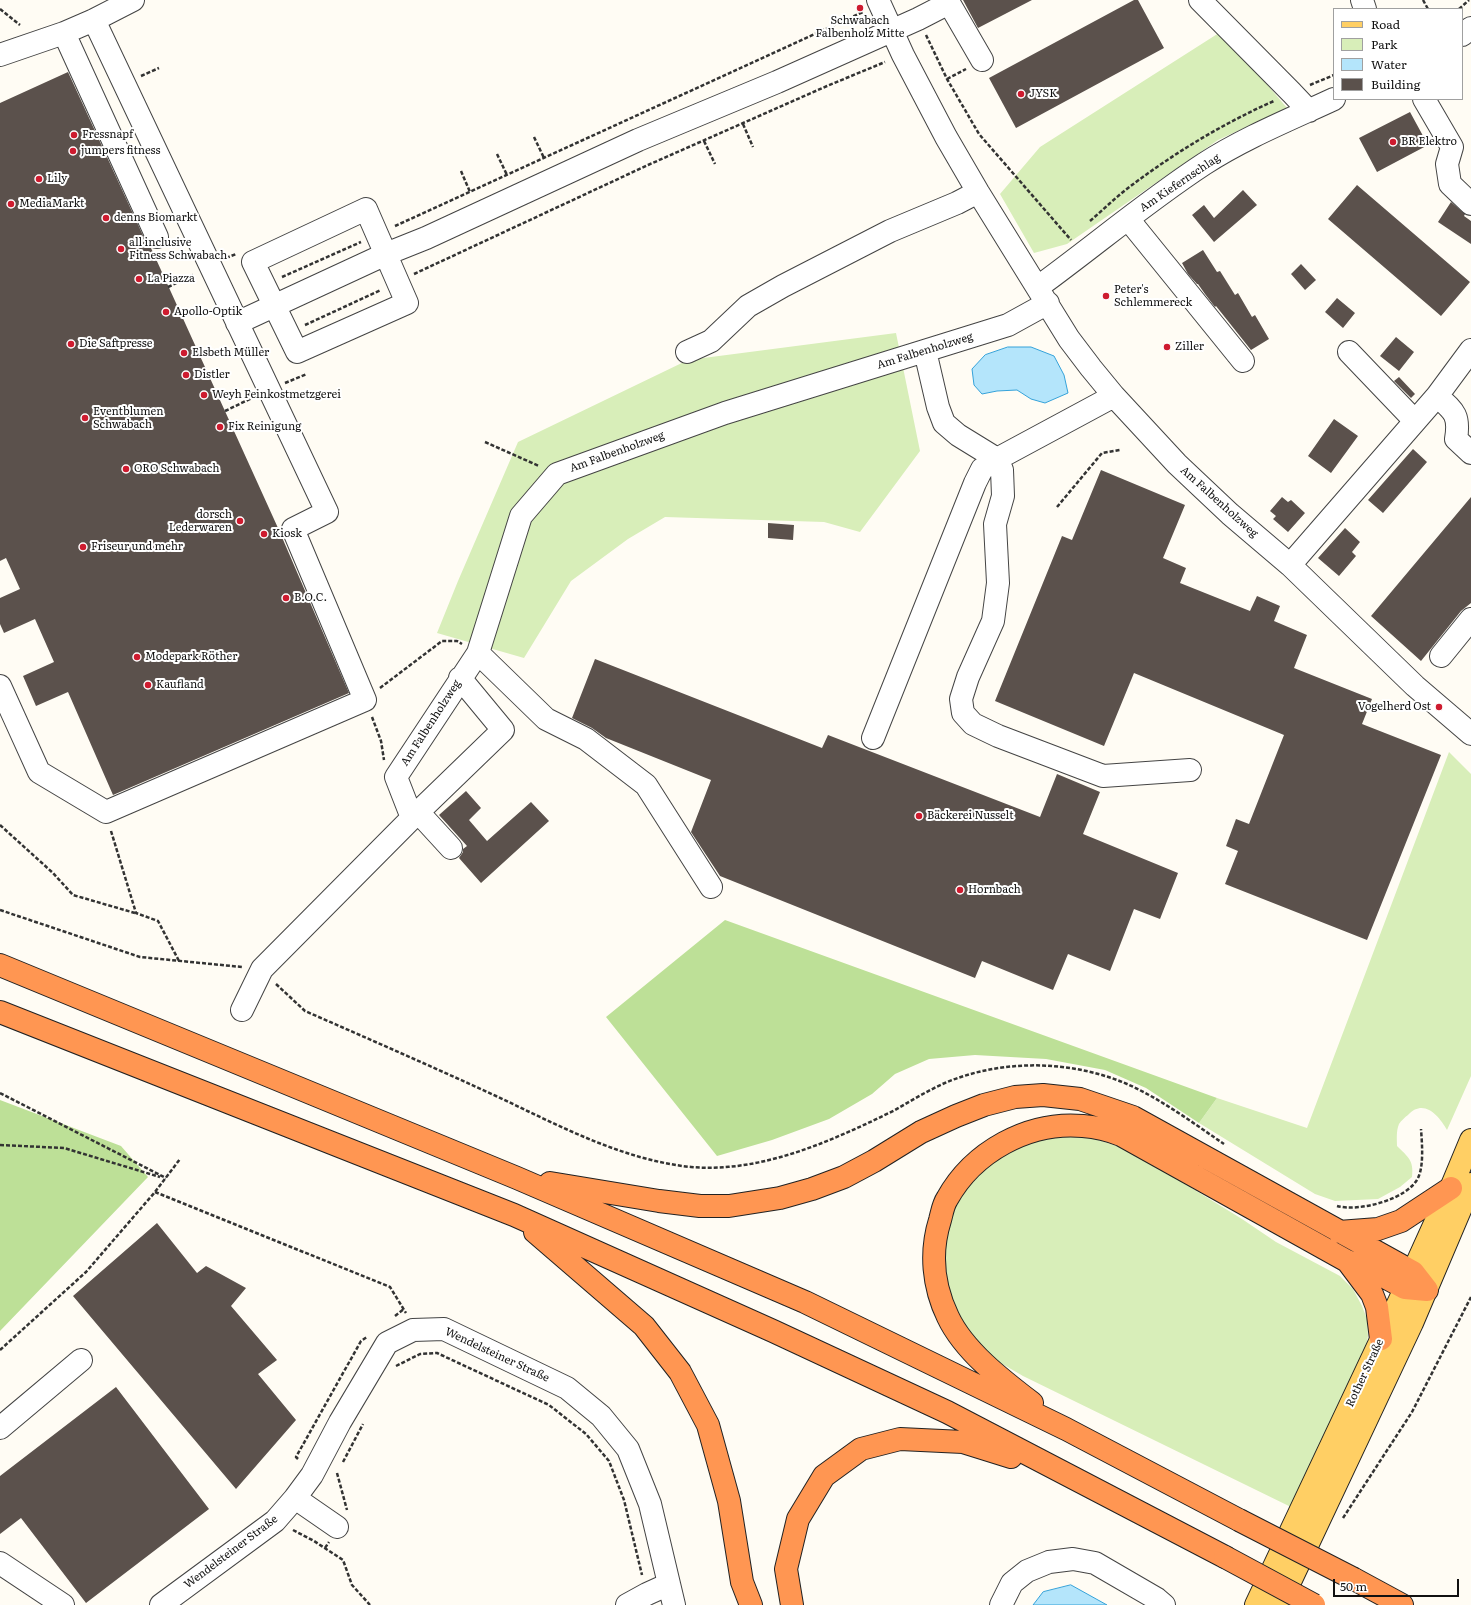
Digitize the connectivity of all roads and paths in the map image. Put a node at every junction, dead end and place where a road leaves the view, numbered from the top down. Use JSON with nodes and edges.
{"nodes":[{"id":1,"x":134,"y":0,"type":"edge"},
{"id":2,"x":1200,"y":0,"type":"edge"},
{"id":3,"x":1469,"y":0,"type":"edge"},
{"id":4,"x":879,"y":2,"type":"edge"},
{"id":5,"x":949,"y":2,"type":"edge"},
{"id":6,"x":1460,"y":8,"type":"edge"},
{"id":7,"x":0,"y":9,"type":"edge"},
{"id":8,"x":918,"y":19,"type":"junction"},
{"id":9,"x":94,"y":20,"type":"junction"},
{"id":10,"x":20,"y":25,"type":"dead end"},
{"id":11,"x":1471,"y":28,"type":"edge"},
{"id":12,"x":892,"y":31,"type":"junction"},
{"id":13,"x":64,"y":33,"type":"junction"},
{"id":14,"x":1463,"y":34,"type":"edge"},
{"id":15,"x":0,"y":55,"type":"edge"},
{"id":16,"x":904,"y":55,"type":"junction"},
{"id":17,"x":982,"y":60,"type":"dead end"},
{"id":18,"x":1333,"y":99,"type":"edge"},
{"id":19,"x":1425,"y":100,"type":"edge"},
{"id":20,"x":1309,"y":111,"type":"junction"},
{"id":21,"x":743,"y":124,"type":"junction"},
{"id":22,"x":534,"y":137,"type":"dead end"},
{"id":23,"x":704,"y":141,"type":"junction"},
{"id":24,"x":753,"y":147,"type":"dead end"},
{"id":25,"x":497,"y":154,"type":"dead end"},
{"id":26,"x":544,"y":158,"type":"junction"},
{"id":27,"x":714,"y":164,"type":"dead end"},
{"id":28,"x":461,"y":171,"type":"dead end"},
{"id":29,"x":507,"y":175,"type":"junction"},
{"id":30,"x":470,"y":192,"type":"junction"},
{"id":31,"x":978,"y":192,"type":"junction"},
{"id":32,"x":1471,"y":204,"type":"edge"},
{"id":33,"x":1128,"y":219,"type":"junction"},
{"id":34,"x":377,"y":234,"type":"junction"},
{"id":35,"x":157,"y":237,"type":"dead end"},
{"id":36,"x":1070,"y":239,"type":"dead end"},
{"id":37,"x":386,"y":254,"type":"junction"},
{"id":38,"x":397,"y":282,"type":"junction"},
{"id":39,"x":265,"y":285,"type":"junction"},
{"id":40,"x":1043,"y":295,"type":"junction"},
{"id":41,"x":274,"y":306,"type":"junction"},
{"id":42,"x":237,"y":323,"type":"junction"},
{"id":43,"x":288,"y":333,"type":"junction"},
{"id":44,"x":1471,"y":350,"type":"edge"},
{"id":45,"x":925,"y":351,"type":"junction"},
{"id":46,"x":687,"y":352,"type":"dead end"},
{"id":47,"x":1349,"y":352,"type":"dead end"},
{"id":48,"x":1243,"y":361,"type":"dead end"},
{"id":49,"x":1114,"y":396,"type":"junction"},
{"id":50,"x":1438,"y":396,"type":"junction"},
{"id":51,"x":1415,"y":421,"type":"junction"},
{"id":52,"x":485,"y":442,"type":"dead end"},
{"id":53,"x":1120,"y":450,"type":"dead end"},
{"id":54,"x":1471,"y":453,"type":"edge"},
{"id":55,"x":997,"y":459,"type":"junction"},
{"id":56,"x":557,"y":474,"type":"junction"},
{"id":57,"x":1057,"y":507,"type":"dead end"},
{"id":58,"x":1290,"y":565,"type":"junction"},
{"id":59,"x":1471,"y":619,"type":"edge"},
{"id":60,"x":478,"y":653,"type":"junction"},
{"id":61,"x":1441,"y":656,"type":"dead end"},
{"id":62,"x":460,"y":678,"type":"junction"},
{"id":63,"x":0,"y":686,"type":"edge"},
{"id":64,"x":365,"y":700,"type":"junction"},
{"id":65,"x":1471,"y":734,"type":"edge"},
{"id":66,"x":874,"y":738,"type":"dead end"},
{"id":67,"x":1190,"y":770,"type":"dead end"},
{"id":68,"x":396,"y":777,"type":"junction"},
{"id":69,"x":106,"y":812,"type":"junction"},
{"id":70,"x":415,"y":815,"type":"junction"},
{"id":71,"x":0,"y":825,"type":"edge"},
{"id":72,"x":451,"y":848,"type":"dead end"},
{"id":73,"x":711,"y":888,"type":"dead end"},
{"id":74,"x":0,"y":910,"type":"edge"},
{"id":75,"x":136,"y":913,"type":"junction"},
{"id":76,"x":179,"y":962,"type":"junction"},
{"id":77,"x":0,"y":966,"type":"edge"},
{"id":78,"x":262,"y":969,"type":"junction"},
{"id":79,"x":242,"y":1010,"type":"dead end"},
{"id":80,"x":0,"y":1012,"type":"edge"},
{"id":81,"x":0,"y":1093,"type":"edge"},
{"id":82,"x":1421,"y":1129,"type":"dead end"},
{"id":83,"x":1471,"y":1140,"type":"edge"},
{"id":84,"x":0,"y":1145,"type":"edge"},
{"id":85,"x":1227,"y":1145,"type":"dead end"},
{"id":86,"x":180,"y":1158,"type":"dead end"},
{"id":87,"x":166,"y":1178,"type":"junction"},
{"id":88,"x":517,"y":1178,"type":"junction"},
{"id":89,"x":1461,"y":1186,"type":"edge"},
{"id":90,"x":155,"y":1192,"type":"junction"},
{"id":91,"x":1332,"y":1205,"type":"dead end"},
{"id":92,"x":514,"y":1215,"type":"junction"},
{"id":93,"x":1339,"y":1232,"type":"junction"},
{"id":94,"x":1347,"y":1261,"type":"junction"},
{"id":95,"x":1409,"y":1280,"type":"junction"},
{"id":96,"x":1427,"y":1290,"type":"junction"},
{"id":97,"x":1471,"y":1297,"type":"edge"},
{"id":98,"x":412,"y":1330,"type":"junction"},
{"id":99,"x":1381,"y":1339,"type":"junction"},
{"id":100,"x":0,"y":1350,"type":"edge"},
{"id":101,"x":420,"y":1354,"type":"junction"},
{"id":102,"x":81,"y":1360,"type":"dead end"},
{"id":103,"x":394,"y":1367,"type":"dead end"},
{"id":104,"x":366,"y":1419,"type":"dead end"},
{"id":105,"x":0,"y":1428,"type":"edge"},
{"id":106,"x":1066,"y":1429,"type":"junction"},
{"id":107,"x":342,"y":1463,"type":"dead end"},
{"id":108,"x":339,"y":1468,"type":"dead end"},
{"id":109,"x":1062,"y":1473,"type":"junction"},
{"id":110,"x":295,"y":1498,"type":"junction"},
{"id":111,"x":275,"y":1521,"type":"junction"},
{"id":112,"x":1340,"y":1524,"type":"dead end"},
{"id":113,"x":337,"y":1527,"type":"junction"},
{"id":114,"x":326,"y":1548,"type":"junction"},
{"id":115,"x":0,"y":1563,"type":"edge"},
{"id":116,"x":647,"y":1594,"type":"junction"},
{"id":117,"x":671,"y":1595,"type":"edge"},
{"id":118,"x":63,"y":1605,"type":"edge"},
{"id":119,"x":161,"y":1605,"type":"edge"},
{"id":120,"x":370,"y":1605,"type":"edge"},
{"id":121,"x":627,"y":1605,"type":"edge"},
{"id":122,"x":751,"y":1605,"type":"edge"},
{"id":123,"x":792,"y":1605,"type":"edge"},
{"id":124,"x":1001,"y":1605,"type":"edge"},
{"id":125,"x":1164,"y":1605,"type":"edge"},
{"id":126,"x":1256,"y":1605,"type":"edge"},
{"id":127,"x":1279,"y":1605,"type":"edge"},
{"id":128,"x":1314,"y":1605,"type":"edge"},
{"id":129,"x":1402,"y":1605,"type":"edge"}],
"edges":[{"from":1,"to":9,"type":"street"},
{"from":2,"to":20,"type":"street"},
{"from":3,"to":6,"type":"path"},
{"from":4,"to":12,"type":"street","name":"Am Falbenholzweg"},
{"from":4,"to":26,"type":"path"},
{"from":5,"to":8,"type":"street"},
{"from":5,"to":17,"type":"street"},
{"from":7,"to":10,"type":"path"},
{"from":8,"to":12,"type":"street"},
{"from":8,"to":36,"type":"path"},
{"from":9,"to":13,"type":"street"},
{"from":9,"to":42,"type":"street"},
{"from":11,"to":14,"type":"street"},
{"from":12,"to":16,"type":"street","name":"Am Falbenholzweg"},
{"from":12,"to":37,"type":"street"},
{"from":13,"to":15,"type":"street"},
{"from":13,"to":35,"type":"street"},
{"from":16,"to":21,"type":"path"},
{"from":16,"to":31,"type":"street","name":"Am Falbenholzweg"},
{"from":18,"to":20,"type":"street","name":"Am Kiefernschlag"},
{"from":19,"to":32,"type":"street"},
{"from":20,"to":33,"type":"street","name":"Am Kiefernschlag"},
{"from":21,"to":23,"type":"path"},
{"from":21,"to":24,"type":"path"},
{"from":22,"to":26,"type":"path"},
{"from":23,"to":27,"type":"path"},
{"from":23,"to":38,"type":"path"},
{"from":25,"to":29,"type":"path"},
{"from":26,"to":29,"type":"path"},
{"from":28,"to":30,"type":"path"},
{"from":29,"to":30,"type":"path"},
{"from":30,"to":34,"type":"path"},
{"from":31,"to":40,"type":"street","name":"Am Falbenholzweg"},
{"from":31,"to":46,"type":"street"},
{"from":33,"to":40,"type":"street","name":"Am Kiefernschlag"},
{"from":33,"to":48,"type":"street"},
{"from":34,"to":37,"type":"street"},
{"from":34,"to":39,"type":"path"},
{"from":34,"to":39,"type":"street"},
{"from":37,"to":38,"type":"street"},
{"from":37,"to":41,"type":"street"},
{"from":38,"to":43,"type":"path"},
{"from":38,"to":43,"type":"street"},
{"from":39,"to":41,"type":"street"},
{"from":40,"to":45,"type":"street","name":"Am Falbenholzweg"},
{"from":40,"to":49,"type":"street","name":"Am Falbenholzweg"},
{"from":41,"to":42,"type":"street"},
{"from":41,"to":43,"type":"street"},
{"from":42,"to":64,"type":"street"},
{"from":44,"to":50,"type":"street"},
{"from":45,"to":55,"type":"street"},
{"from":45,"to":56,"type":"street","name":"Am Falbenholzweg"},
{"from":47,"to":51,"type":"street"},
{"from":49,"to":55,"type":"street"},
{"from":49,"to":58,"type":"street","name":"Am Falbenholzweg"},
{"from":50,"to":51,"type":"street"},
{"from":50,"to":54,"type":"street"},
{"from":51,"to":58,"type":"street"},
{"from":52,"to":56,"type":"path"},
{"from":53,"to":57,"type":"path"},
{"from":55,"to":66,"type":"street"},
{"from":55,"to":67,"type":"street"},
{"from":56,"to":60,"type":"street","name":"Am Falbenholzweg"},
{"from":58,"to":65,"type":"street","name":"Am Falbenholzweg"},
{"from":59,"to":61,"type":"street"},
{"from":60,"to":62,"type":"street","name":"Am Falbenholzweg"},
{"from":60,"to":64,"type":"path"},
{"from":60,"to":73,"type":"street"},
{"from":62,"to":68,"type":"street","name":"Am Falbenholzweg"},
{"from":62,"to":70,"type":"street"},
{"from":63,"to":69,"type":"street"},
{"from":64,"to":68,"type":"path"},
{"from":64,"to":69,"type":"street"},
{"from":68,"to":70,"type":"street","name":"Am Falbenholzweg"},
{"from":69,"to":75,"type":"path"},
{"from":70,"to":72,"type":"street"},
{"from":70,"to":78,"type":"street"},
{"from":71,"to":75,"type":"path"},
{"from":74,"to":76,"type":"path"},
{"from":75,"to":76,"type":"path"},
{"from":76,"to":78,"type":"path"},
{"from":77,"to":88,"type":"highway"},
{"from":78,"to":79,"type":"street"},
{"from":78,"to":85,"type":"path"},
{"from":80,"to":92,"type":"highway"},
{"from":81,"to":87,"type":"path"},
{"from":82,"to":91,"type":"path"},
{"from":83,"to":89,"type":"main road","name":"Rother Straße"},
{"from":84,"to":87,"type":"path"},
{"from":86,"to":87,"type":"path"},
{"from":87,"to":90,"type":"path"},
{"from":88,"to":93,"type":"highway"},
{"from":88,"to":106,"type":"highway"},
{"from":89,"to":93,"type":"highway"},
{"from":89,"to":95,"type":"main road","name":"Rother Straße"},
{"from":89,"to":96,"type":"main road","name":"Rother Straße"},
{"from":90,"to":98,"type":"path"},
{"from":90,"to":100,"type":"path"},
{"from":92,"to":109,"type":"highway"},
{"from":92,"to":122,"type":"highway"},
{"from":93,"to":95,"type":"highway"},
{"from":94,"to":95,"type":"highway"},
{"from":94,"to":99,"type":"highway"},
{"from":94,"to":106,"type":"highway"},
{"from":95,"to":96,"type":"highway"},
{"from":95,"to":99,"type":"main road","name":"Rother Straße"},
{"from":96,"to":127,"type":"main road","name":"Rother Straße"},
{"from":97,"to":112,"type":"path"},
{"from":98,"to":101,"type":"path"},
{"from":98,"to":110,"type":"street","name":"Wendelsteiner Straße"},
{"from":98,"to":117,"type":"street","name":"Wendelsteiner Straße"},
{"from":99,"to":126,"type":"main road","name":"Rother Straße"},
{"from":101,"to":103,"type":"path"},
{"from":101,"to":116,"type":"path"},
{"from":102,"to":105,"type":"street"},
{"from":104,"to":107,"type":"path"},
{"from":106,"to":129,"type":"highway","bridge":true},
{"from":108,"to":113,"type":"path"},
{"from":109,"to":123,"type":"highway"},
{"from":109,"to":128,"type":"highway","bridge":true},
{"from":110,"to":111,"type":"street","name":"Wendelsteiner Straße"},
{"from":110,"to":113,"type":"street"},
{"from":111,"to":114,"type":"path"},
{"from":111,"to":119,"type":"street","name":"Wendelsteiner Straße"},
{"from":113,"to":114,"type":"path"},
{"from":114,"to":120,"type":"path"},
{"from":115,"to":118,"type":"street"},
{"from":116,"to":117,"type":"street"},
{"from":116,"to":121,"type":"street"},
{"from":124,"to":125,"type":"street"}]}
